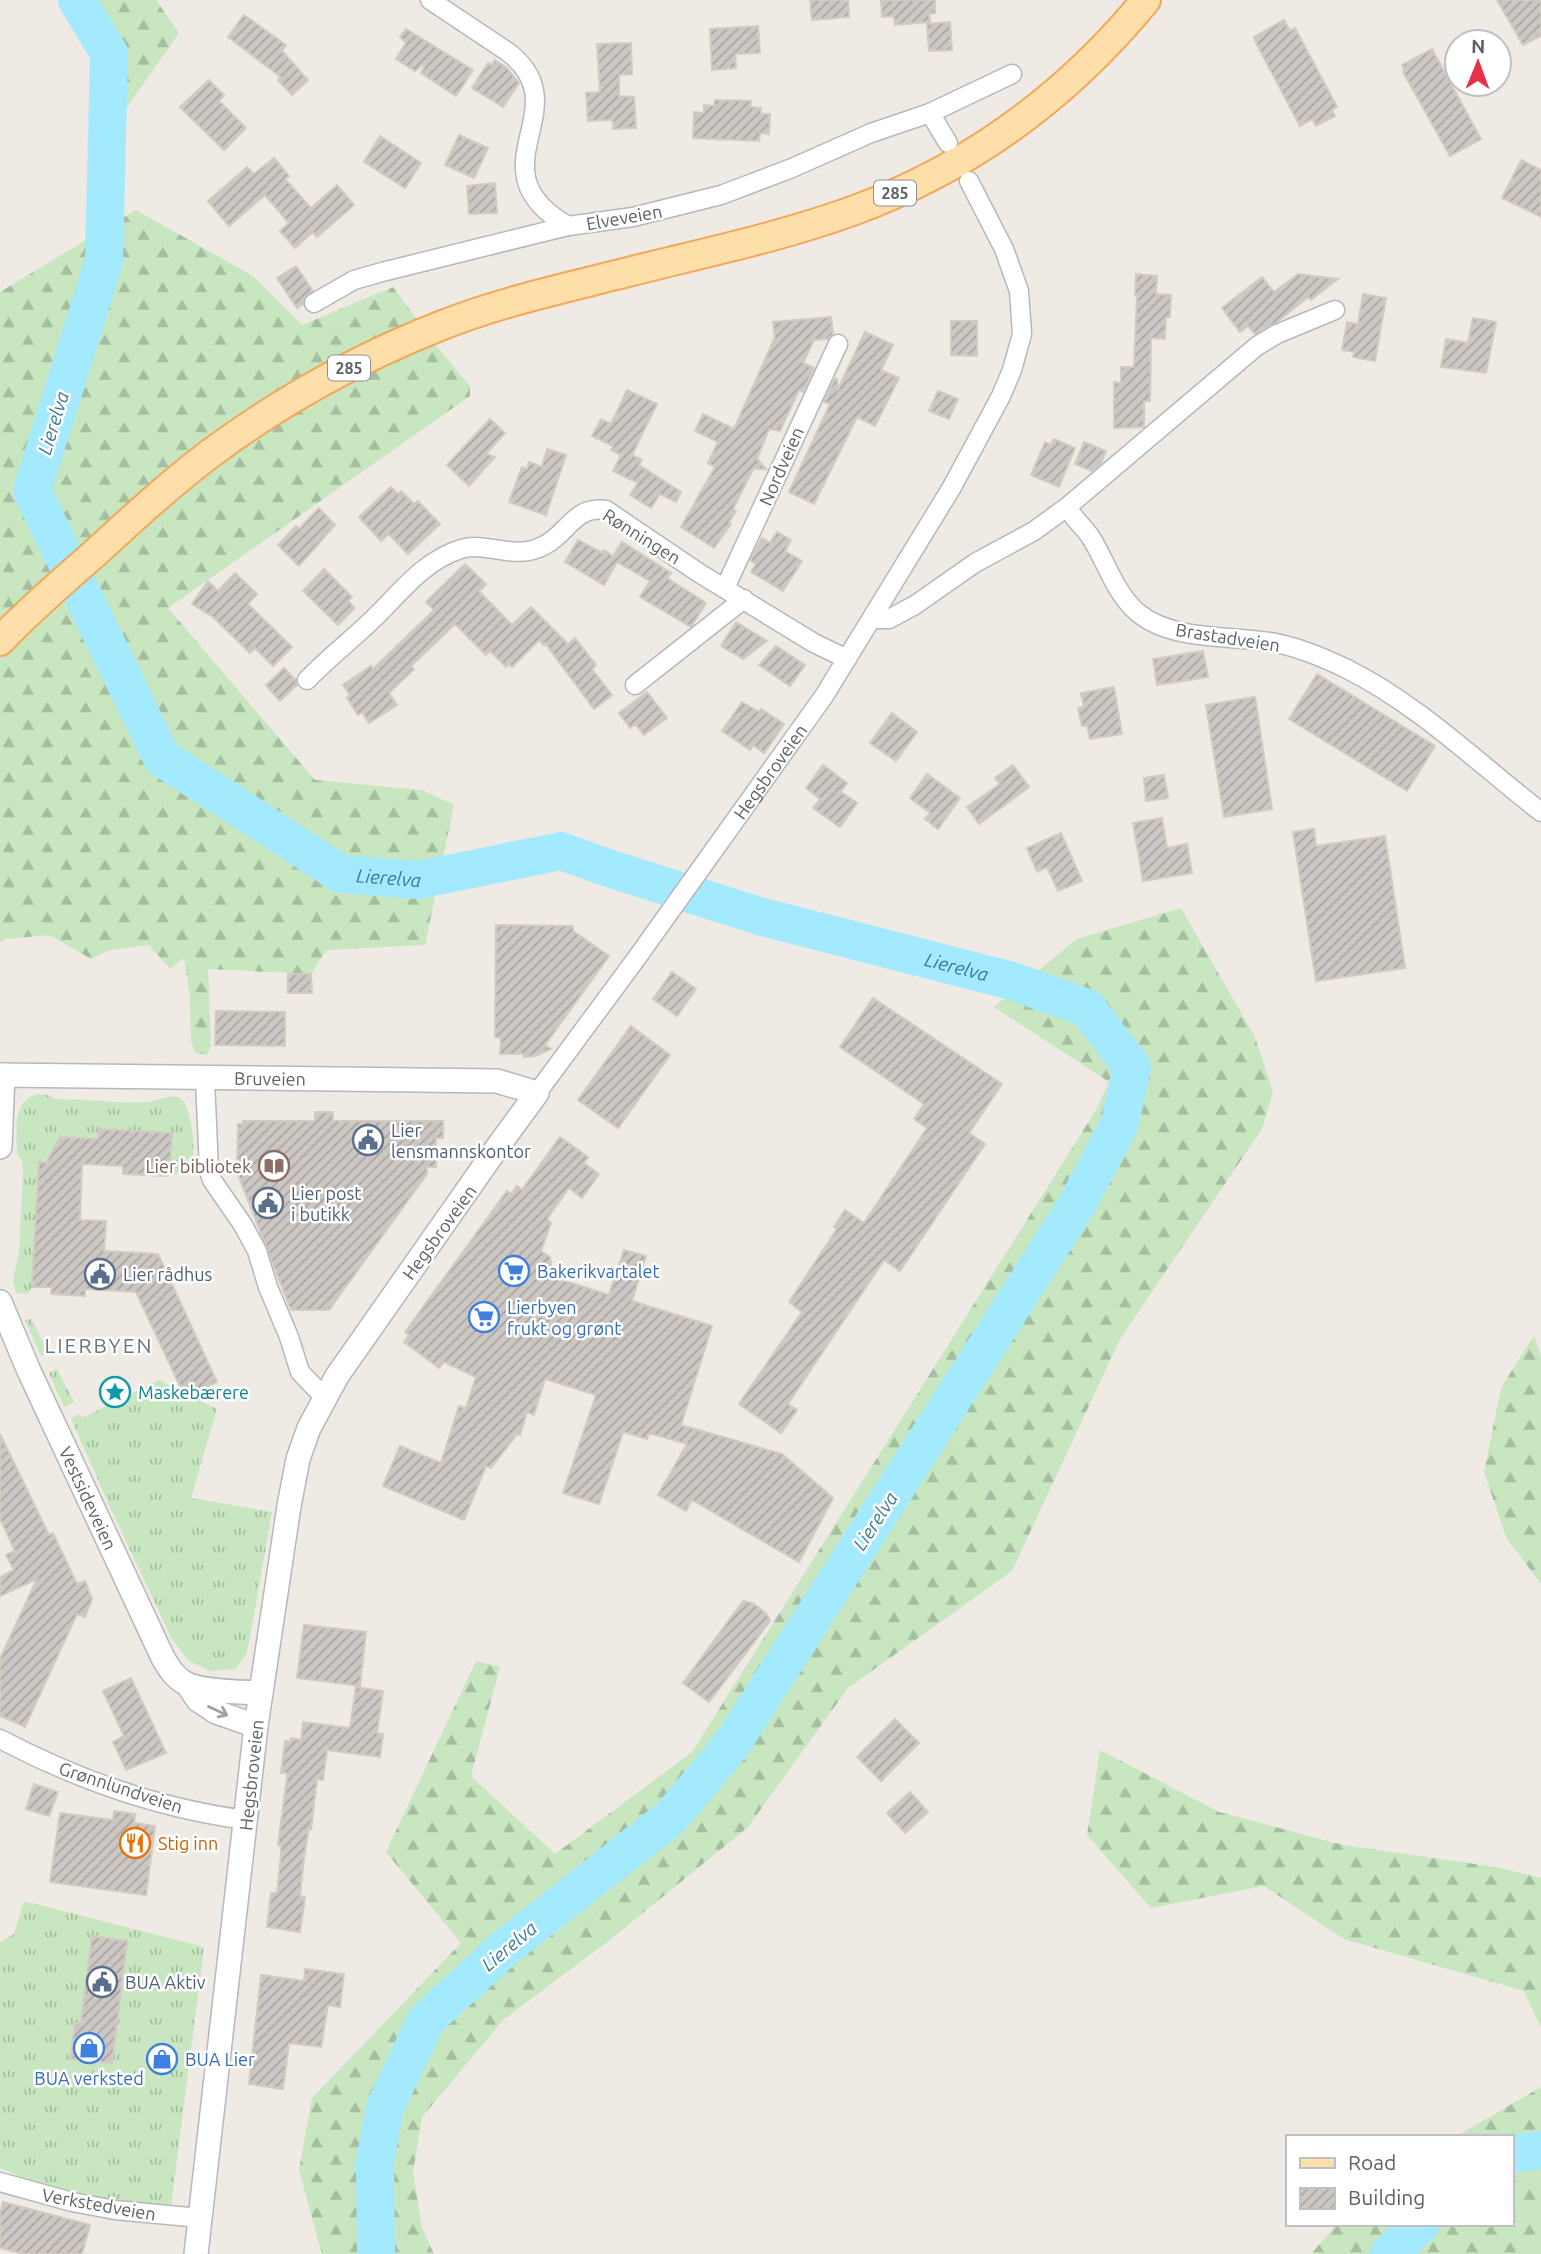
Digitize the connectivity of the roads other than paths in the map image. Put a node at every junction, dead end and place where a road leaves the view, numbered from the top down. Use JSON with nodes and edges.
{"nodes":[{"id":1,"x":430,"y":0,"type":"edge"},
{"id":2,"x":1146,"y":0,"type":"edge"},
{"id":3,"x":1012,"y":74,"type":"dead end"},
{"id":4,"x":930,"y":113,"type":"junction"},
{"id":5,"x":948,"y":144,"type":"dead end"},
{"id":6,"x":969,"y":181,"type":"dead end"},
{"id":7,"x":568,"y":226,"type":"junction"},
{"id":8,"x":314,"y":303,"type":"dead end"},
{"id":9,"x":1335,"y":310,"type":"dead end"},
{"id":10,"x":838,"y":344,"type":"dead end"},
{"id":11,"x":1067,"y":507,"type":"junction"},
{"id":12,"x":725,"y":588,"type":"junction"},
{"id":13,"x":744,"y":599,"type":"junction"},
{"id":14,"x":872,"y":619,"type":"junction"},
{"id":15,"x":0,"y":641,"type":"edge"},
{"id":16,"x":847,"y":659,"type":"junction"},
{"id":17,"x":306,"y":680,"type":"dead end"},
{"id":18,"x":635,"y":685,"type":"dead end"},
{"id":19,"x":1541,"y":812,"type":"edge"},
{"id":20,"x":1,"y":1075,"type":"edge"},
{"id":21,"x":205,"y":1079,"type":"junction"},
{"id":22,"x":537,"y":1093,"type":"junction"},
{"id":23,"x":0,"y":1147,"type":"edge"},
{"id":24,"x":0,"y":1302,"type":"edge"},
{"id":25,"x":324,"y":1397,"type":"junction"},
{"id":26,"x":188,"y":1685,"type":"junction"},
{"id":27,"x":261,"y":1693,"type":"junction"},
{"id":28,"x":256,"y":1726,"type":"junction"},
{"id":29,"x":0,"y":1739,"type":"edge"},
{"id":30,"x":246,"y":1820,"type":"junction"},
{"id":31,"x":0,"y":2182,"type":"edge"},
{"id":32,"x":200,"y":2218,"type":"junction"},
{"id":33,"x":196,"y":2254,"type":"edge"}],
"edges":[{"from":1,"to":7,"type":"street"},
{"from":2,"to":15,"type":"main road","number":"285"},
{"from":3,"to":4,"type":"street","name":"Elveveien"},
{"from":4,"to":5,"type":"street"},
{"from":4,"to":7,"type":"street","name":"Elveveien"},
{"from":6,"to":14,"type":"street","name":"Hegsbroveien"},
{"from":7,"to":8,"type":"street","name":"Elveveien"},
{"from":9,"to":11,"type":"street"},
{"from":10,"to":12,"type":"street","name":"Nordveien"},
{"from":11,"to":14,"type":"street"},
{"from":11,"to":19,"type":"street","name":"Brastadveien"},
{"from":12,"to":13,"type":"street","name":"Rønningen"},
{"from":12,"to":17,"type":"street","name":"Rønningen"},
{"from":13,"to":16,"type":"street","name":"Rønningen"},
{"from":13,"to":18,"type":"street"},
{"from":14,"to":16,"type":"street","name":"Hegsbroveien"},
{"from":16,"to":22,"type":"street","name":"Hegsbroveien"},
{"from":20,"to":21,"type":"street","name":"Bruveien"},
{"from":20,"to":23,"type":"street"},
{"from":21,"to":22,"type":"street","name":"Bruveien"},
{"from":21,"to":25,"type":"street"},
{"from":22,"to":25,"type":"street","name":"Hegsbroveien"},
{"from":24,"to":26,"type":"street","name":"Vestsideveien"},
{"from":25,"to":27,"type":"street","name":"Hegsbroveien"},
{"from":26,"to":27,"type":"street"},
{"from":26,"to":28,"type":"street","name":"Vestsideveien","one_way":true},
{"from":27,"to":28,"type":"street","name":"Hegsbroveien"},
{"from":28,"to":30,"type":"street","name":"Hegsbroveien"},
{"from":29,"to":30,"type":"street","name":"Grønnlundveien"},
{"from":30,"to":32,"type":"street","name":"Hegsbroveien"},
{"from":31,"to":32,"type":"street","name":"Verkstedveien"},
{"from":32,"to":33,"type":"street","name":"Hegsbroveien"}]}
